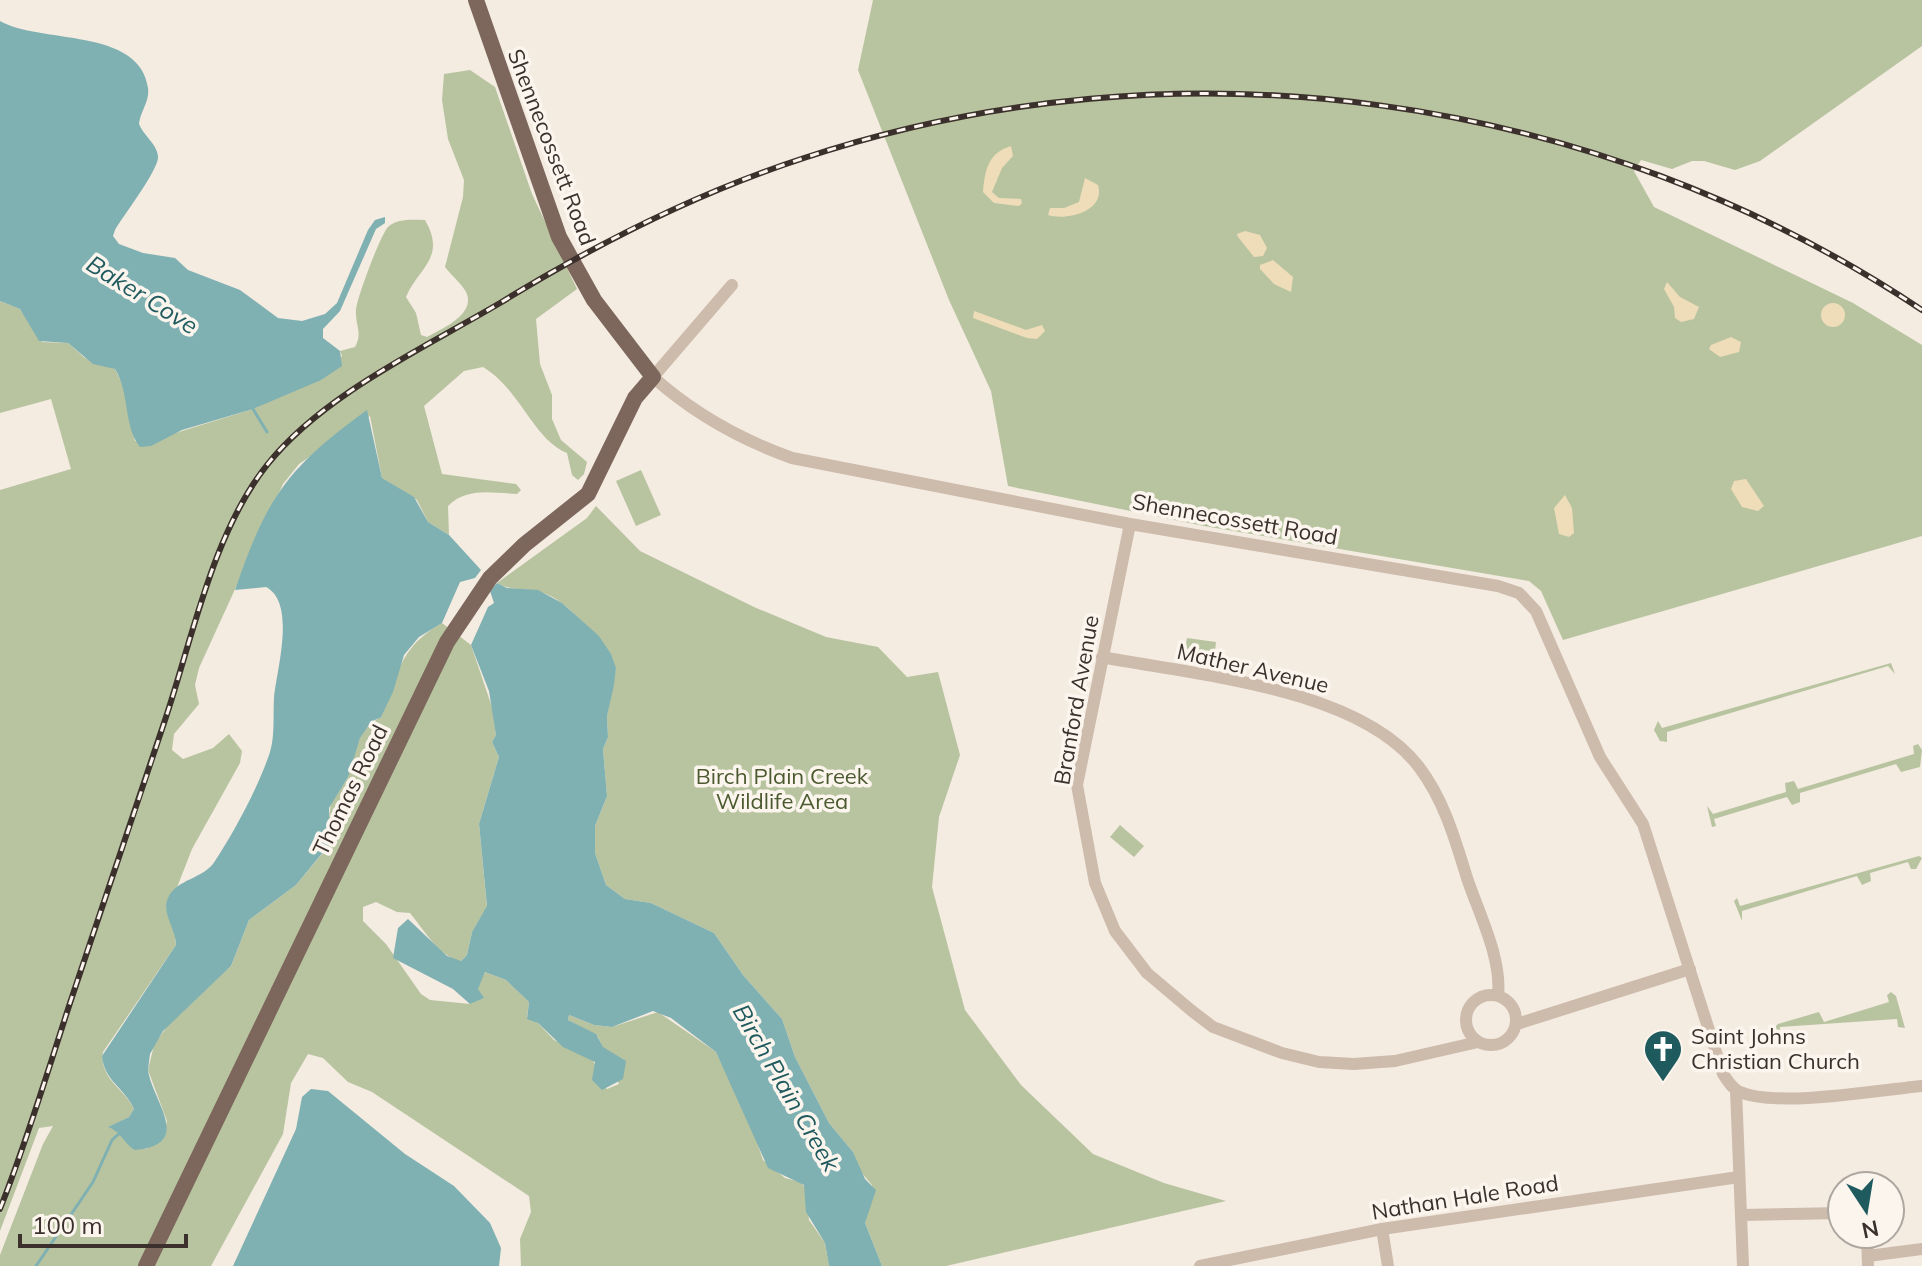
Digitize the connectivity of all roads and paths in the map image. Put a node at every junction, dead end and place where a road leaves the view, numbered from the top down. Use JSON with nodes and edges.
{"nodes":[{"id":1,"x":476,"y":0,"type":"edge"},
{"id":2,"x":732,"y":285,"type":"dead end"},
{"id":3,"x":653,"y":377,"type":"junction"},
{"id":4,"x":1130,"y":524,"type":"junction"},
{"id":5,"x":1102,"y":657,"type":"junction"},
{"id":6,"x":1690,"y":969,"type":"junction"},
{"id":7,"x":1498,"y":996,"type":"junction"},
{"id":8,"x":1517,"y":1024,"type":"junction"},
{"id":9,"x":1467,"y":1028,"type":"junction"},
{"id":10,"x":1478,"y":1042,"type":"junction"},
{"id":11,"x":1447,"y":1048,"type":"junction"},
{"id":12,"x":1922,"y":1086,"type":"edge"},
{"id":13,"x":1736,"y":1090,"type":"junction"},
{"id":14,"x":1739,"y":1177,"type":"junction"},
{"id":15,"x":1826,"y":1213,"type":"edge"},
{"id":16,"x":1741,"y":1215,"type":"junction"},
{"id":17,"x":1382,"y":1229,"type":"junction"},
{"id":18,"x":1922,"y":1249,"type":"edge"},
{"id":19,"x":1868,"y":1261,"type":"edge"},
{"id":20,"x":146,"y":1266,"type":"edge"},
{"id":21,"x":1200,"y":1266,"type":"edge"},
{"id":22,"x":1388,"y":1266,"type":"edge"},
{"id":23,"x":1743,"y":1266,"type":"edge"}],
"edges":[{"from":1,"to":3,"type":"main road","name":"Shennecossett Road"},
{"from":2,"to":3,"type":"street"},
{"from":3,"to":4,"type":"street","name":"Shennecossett Road"},
{"from":3,"to":20,"type":"main road","name":"Thomas Road"},
{"from":4,"to":5,"type":"street","name":"Branford Avenue"},
{"from":4,"to":6,"type":"street","name":"Shennecossett Road"},
{"from":5,"to":7,"type":"street","name":"Mather Avenue"},
{"from":5,"to":11,"type":"street","name":"Branford Avenue"},
{"from":6,"to":8,"type":"street"},
{"from":6,"to":13,"type":"street","name":"Shennecossett Road"},
{"from":7,"to":8,"type":"street"},
{"from":7,"to":9,"type":"street"},
{"from":8,"to":10,"type":"street"},
{"from":9,"to":10,"type":"street"},
{"from":9,"to":11,"type":"street"},
{"from":10,"to":11,"type":"street","name":"Branford Avenue"},
{"from":12,"to":13,"type":"street"},
{"from":13,"to":14,"type":"street"},
{"from":14,"to":16,"type":"street"},
{"from":14,"to":17,"type":"street","name":"Nathan Hale Road"},
{"from":15,"to":16,"type":"street"},
{"from":16,"to":23,"type":"street"},
{"from":17,"to":21,"type":"street","name":"Nathan Hale Road"},
{"from":17,"to":22,"type":"street"},
{"from":18,"to":19,"type":"street"}]}
